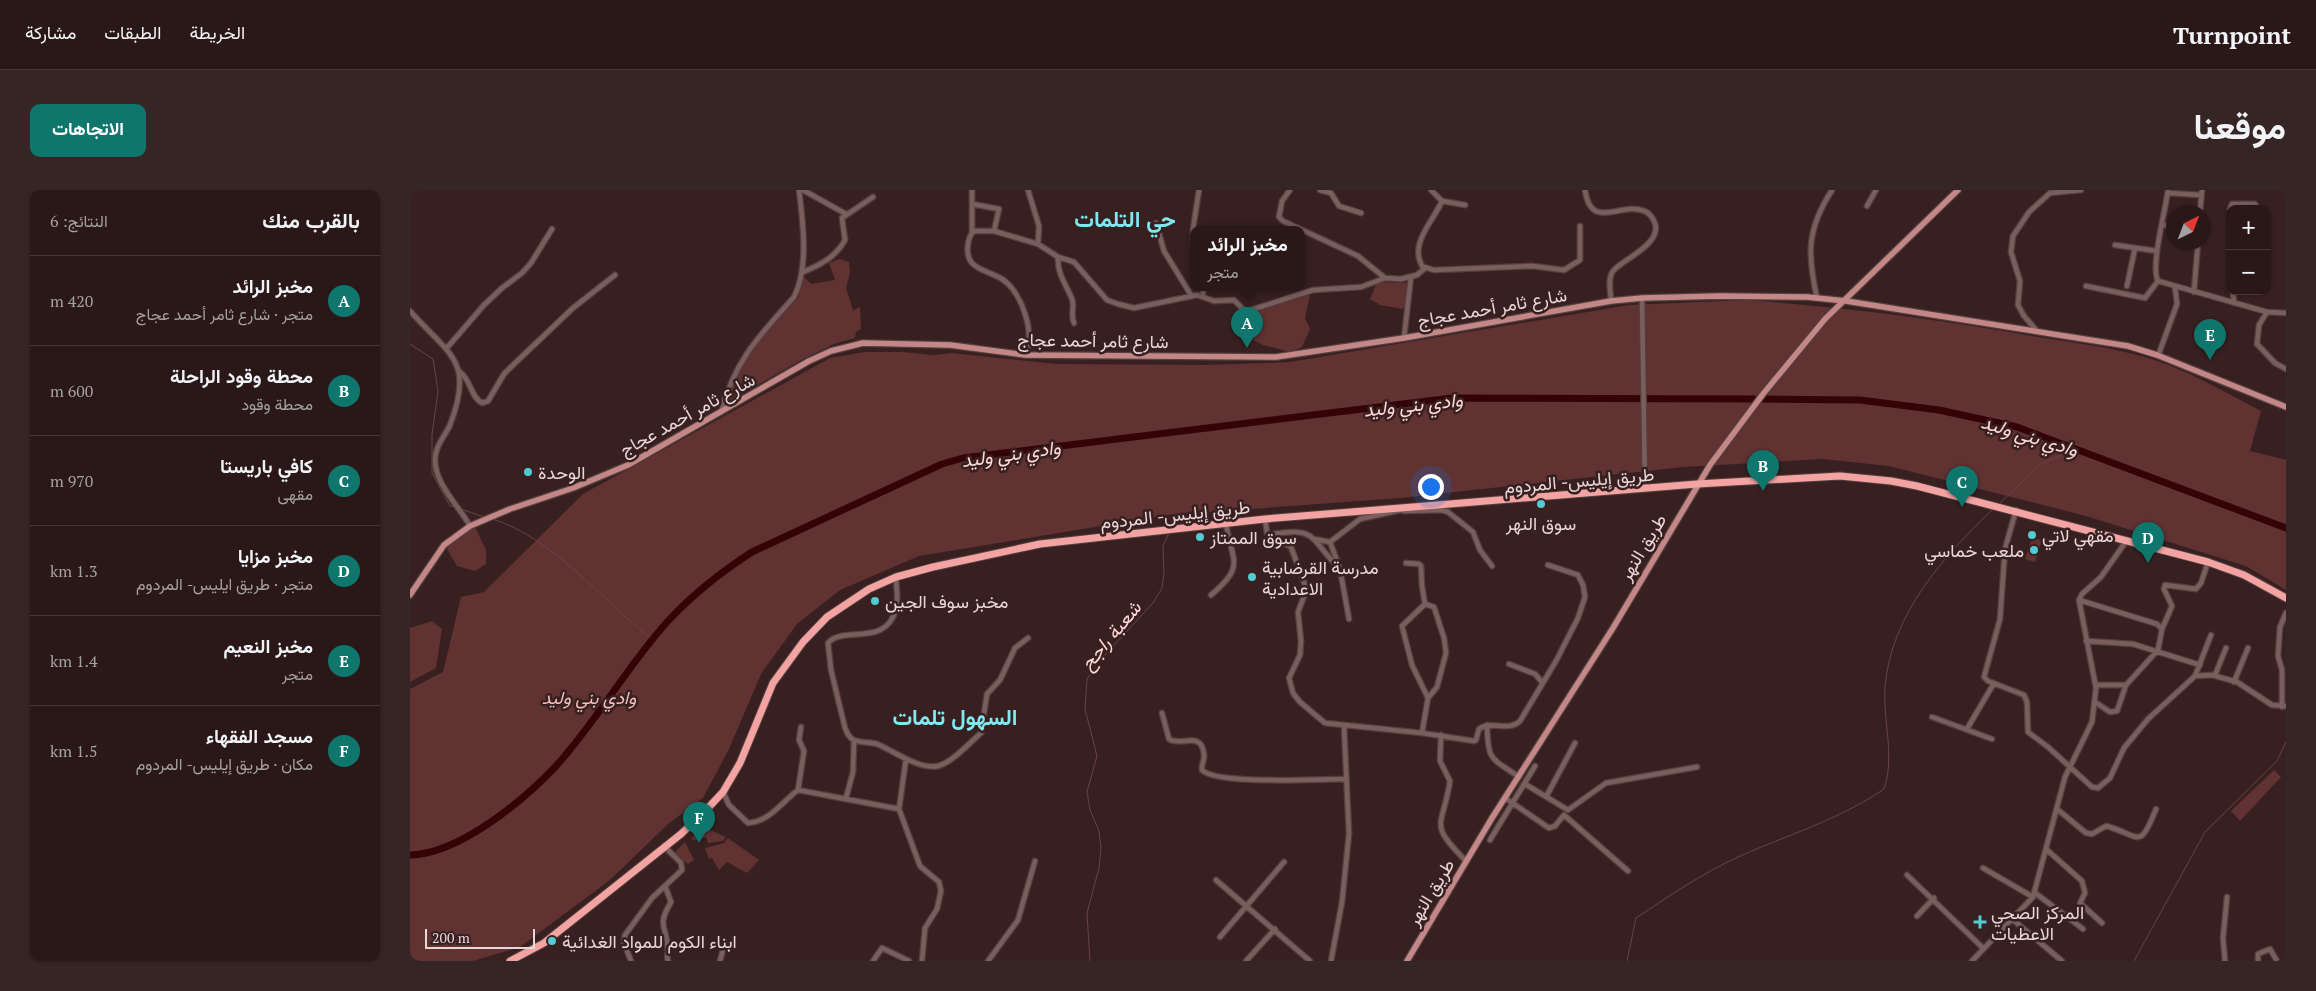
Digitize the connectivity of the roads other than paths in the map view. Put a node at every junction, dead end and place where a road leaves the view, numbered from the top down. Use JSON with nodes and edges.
{"nodes":[{"id":1,"x":799,"y":190,"type":"edge"},
{"id":2,"x":803,"y":190,"type":"edge"},
{"id":3,"x":972,"y":190,"type":"edge"},
{"id":4,"x":1028,"y":190,"type":"edge"},
{"id":5,"x":1199,"y":190,"type":"edge"},
{"id":6,"x":1290,"y":190,"type":"edge"},
{"id":7,"x":1320,"y":190,"type":"edge"},
{"id":8,"x":1431,"y":190,"type":"edge"},
{"id":9,"x":1585,"y":190,"type":"edge"},
{"id":10,"x":1832,"y":190,"type":"edge"},
{"id":11,"x":1876,"y":190,"type":"edge"},
{"id":12,"x":1958,"y":190,"type":"edge"},
{"id":13,"x":2081,"y":190,"type":"edge"},
{"id":14,"x":2168,"y":191,"type":"edge"},
{"id":15,"x":2050,"y":192,"type":"edge"},
{"id":16,"x":2201,"y":193,"type":"edge"},
{"id":17,"x":873,"y":197,"type":"dead end"},
{"id":18,"x":1442,"y":200,"type":"junction"},
{"id":19,"x":972,"y":204,"type":"junction"},
{"id":20,"x":1465,"y":205,"type":"dead end"},
{"id":21,"x":2232,"y":205,"type":"edge"},
{"id":22,"x":2256,"y":205,"type":"edge"},
{"id":23,"x":1867,"y":206,"type":"dead end"},
{"id":24,"x":1361,"y":213,"type":"dead end"},
{"id":25,"x":846,"y":214,"type":"junction"},
{"id":26,"x":1156,"y":223,"type":"dead end"},
{"id":27,"x":2163,"y":225,"type":"junction"},
{"id":28,"x":2166,"y":225,"type":"edge"},
{"id":29,"x":1194,"y":226,"type":"edge"},
{"id":30,"x":1294,"y":226,"type":"edge"},
{"id":31,"x":1580,"y":226,"type":"dead end"},
{"id":32,"x":552,"y":229,"type":"dead end"},
{"id":33,"x":994,"y":231,"type":"junction"},
{"id":34,"x":1305,"y":231,"type":"edge"},
{"id":35,"x":972,"y":232,"type":"junction"},
{"id":36,"x":1038,"y":244,"type":"junction"},
{"id":37,"x":2115,"y":245,"type":"dead end"},
{"id":38,"x":2135,"y":248,"type":"junction"},
{"id":39,"x":2197,"y":250,"type":"edge"},
{"id":40,"x":2157,"y":251,"type":"junction"},
{"id":41,"x":1058,"y":257,"type":"junction"},
{"id":42,"x":1422,"y":267,"type":"junction"},
{"id":43,"x":803,"y":272,"type":"junction"},
{"id":44,"x":615,"y":275,"type":"dead end"},
{"id":45,"x":1411,"y":277,"type":"junction"},
{"id":46,"x":1385,"y":278,"type":"junction"},
{"id":47,"x":2158,"y":281,"type":"junction"},
{"id":48,"x":2086,"y":286,"type":"dead end"},
{"id":49,"x":2127,"y":286,"type":"dead end"},
{"id":50,"x":1814,"y":287,"type":"junction"},
{"id":51,"x":2176,"y":287,"type":"junction"},
{"id":52,"x":1203,"y":291,"type":"edge"},
{"id":53,"x":2194,"y":292,"type":"junction"},
{"id":54,"x":1191,"y":295,"type":"junction"},
{"id":55,"x":2233,"y":295,"type":"edge"},
{"id":56,"x":1203,"y":296,"type":"junction"},
{"id":57,"x":1642,"y":298,"type":"junction"},
{"id":58,"x":1807,"y":298,"type":"junction"},
{"id":59,"x":1816,"y":298,"type":"junction"},
{"id":60,"x":1611,"y":301,"type":"junction"},
{"id":61,"x":1846,"y":301,"type":"junction"},
{"id":62,"x":2234,"y":303,"type":"junction"},
{"id":63,"x":410,"y":311,"type":"edge"},
{"id":64,"x":2267,"y":312,"type":"junction"},
{"id":65,"x":2286,"y":313,"type":"edge"},
{"id":66,"x":1074,"y":323,"type":"dead end"},
{"id":67,"x":2037,"y":331,"type":"junction"},
{"id":68,"x":1404,"y":338,"type":"junction"},
{"id":69,"x":446,"y":349,"type":"junction"},
{"id":70,"x":1025,"y":355,"type":"junction"},
{"id":71,"x":2158,"y":356,"type":"junction"},
{"id":72,"x":2286,"y":369,"type":"edge"},
{"id":73,"x":460,"y":372,"type":"junction"},
{"id":74,"x":2286,"y":408,"type":"edge"},
{"id":75,"x":720,"y":414,"type":"junction"},
{"id":76,"x":1697,"y":484,"type":"junction"},
{"id":77,"x":1646,"y":490,"type":"junction"},
{"id":78,"x":1405,"y":510,"type":"junction"},
{"id":79,"x":2016,"y":510,"type":"junction"},
{"id":80,"x":1264,"y":520,"type":"junction"},
{"id":81,"x":1226,"y":523,"type":"junction"},
{"id":82,"x":470,"y":526,"type":"junction"},
{"id":83,"x":1269,"y":535,"type":"junction"},
{"id":84,"x":1314,"y":539,"type":"junction"},
{"id":85,"x":2127,"y":540,"type":"junction"},
{"id":86,"x":1330,"y":542,"type":"junction"},
{"id":87,"x":2208,"y":562,"type":"junction"},
{"id":88,"x":1406,"y":563,"type":"dead end"},
{"id":89,"x":1548,"y":564,"type":"dead end"},
{"id":90,"x":1492,"y":566,"type":"dead end"},
{"id":91,"x":1340,"y":569,"type":"junction"},
{"id":92,"x":896,"y":578,"type":"junction"},
{"id":93,"x":1211,"y":594,"type":"dead end"},
{"id":94,"x":410,"y":595,"type":"edge"},
{"id":95,"x":2286,"y":598,"type":"edge"},
{"id":96,"x":2079,"y":600,"type":"junction"},
{"id":97,"x":1425,"y":604,"type":"junction"},
{"id":98,"x":2286,"y":613,"type":"edge"},
{"id":99,"x":1349,"y":618,"type":"dead end"},
{"id":100,"x":2162,"y":629,"type":"junction"},
{"id":101,"x":2211,"y":635,"type":"dead end"},
{"id":102,"x":1028,"y":638,"type":"dead end"},
{"id":103,"x":2086,"y":641,"type":"junction"},
{"id":104,"x":2226,"y":648,"type":"dead end"},
{"id":105,"x":2248,"y":648,"type":"dead end"},
{"id":106,"x":2158,"y":650,"type":"junction"},
{"id":107,"x":1509,"y":664,"type":"dead end"},
{"id":108,"x":2200,"y":665,"type":"junction"},
{"id":109,"x":2214,"y":675,"type":"junction"},
{"id":110,"x":2195,"y":676,"type":"junction"},
{"id":111,"x":1542,"y":682,"type":"junction"},
{"id":112,"x":2234,"y":682,"type":"junction"},
{"id":113,"x":1994,"y":683,"type":"junction"},
{"id":114,"x":2096,"y":685,"type":"junction"},
{"id":115,"x":2126,"y":685,"type":"junction"},
{"id":116,"x":1428,"y":698,"type":"junction"},
{"id":117,"x":2094,"y":702,"type":"junction"},
{"id":118,"x":2284,"y":707,"type":"edge"},
{"id":119,"x":1162,"y":713,"type":"dead end"},
{"id":120,"x":1932,"y":718,"type":"dead end"},
{"id":121,"x":1487,"y":725,"type":"junction"},
{"id":122,"x":1344,"y":726,"type":"junction"},
{"id":123,"x":801,"y":727,"type":"dead end"},
{"id":124,"x":1967,"y":729,"type":"junction"},
{"id":125,"x":1422,"y":733,"type":"junction"},
{"id":126,"x":1441,"y":735,"type":"junction"},
{"id":127,"x":1992,"y":739,"type":"dead end"},
{"id":128,"x":854,"y":740,"type":"junction"},
{"id":129,"x":1574,"y":743,"type":"dead end"},
{"id":130,"x":906,"y":760,"type":"junction"},
{"id":131,"x":1534,"y":766,"type":"dead end"},
{"id":132,"x":2069,"y":766,"type":"junction"},
{"id":133,"x":1697,"y":767,"type":"dead end"},
{"id":134,"x":1518,"y":778,"type":"junction"},
{"id":135,"x":1345,"y":779,"type":"junction"},
{"id":136,"x":1525,"y":784,"type":"junction"},
{"id":137,"x":798,"y":790,"type":"junction"},
{"id":138,"x":723,"y":792,"type":"junction"},
{"id":139,"x":1546,"y":797,"type":"junction"},
{"id":140,"x":846,"y":798,"type":"junction"},
{"id":141,"x":1505,"y":798,"type":"junction"},
{"id":142,"x":1514,"y":804,"type":"junction"},
{"id":143,"x":900,"y":809,"type":"junction"},
{"id":144,"x":2057,"y":809,"type":"junction"},
{"id":145,"x":2156,"y":809,"type":"dead end"},
{"id":146,"x":1566,"y":812,"type":"junction"},
{"id":147,"x":1490,"y":840,"type":"dead end"},
{"id":148,"x":664,"y":846,"type":"junction"},
{"id":149,"x":2046,"y":850,"type":"junction"},
{"id":150,"x":1035,"y":861,"type":"dead end"},
{"id":151,"x":1466,"y":861,"type":"junction"},
{"id":152,"x":1284,"y":862,"type":"dead end"},
{"id":153,"x":1983,"y":868,"type":"dead end"},
{"id":154,"x":1628,"y":871,"type":"dead end"},
{"id":155,"x":1907,"y":875,"type":"dead end"},
{"id":156,"x":1216,"y":880,"type":"dead end"},
{"id":157,"x":665,"y":886,"type":"junction"},
{"id":158,"x":2034,"y":894,"type":"junction"},
{"id":159,"x":2227,"y":897,"type":"dead end"},
{"id":160,"x":1934,"y":898,"type":"junction"},
{"id":161,"x":1247,"y":907,"type":"junction"},
{"id":162,"x":1917,"y":916,"type":"dead end"},
{"id":163,"x":2012,"y":919,"type":"junction"},
{"id":164,"x":2102,"y":923,"type":"dead end"},
{"id":165,"x":1275,"y":929,"type":"junction"},
{"id":166,"x":2083,"y":929,"type":"dead end"},
{"id":167,"x":1220,"y":937,"type":"dead end"},
{"id":168,"x":725,"y":942,"type":"dead end"},
{"id":169,"x":1983,"y":948,"type":"junction"},
{"id":170,"x":510,"y":961,"type":"edge"},
{"id":171,"x":631,"y":961,"type":"edge"},
{"id":172,"x":668,"y":961,"type":"edge"},
{"id":173,"x":720,"y":961,"type":"edge"},
{"id":174,"x":874,"y":961,"type":"edge"},
{"id":175,"x":908,"y":961,"type":"edge"},
{"id":176,"x":922,"y":961,"type":"edge"},
{"id":177,"x":988,"y":961,"type":"edge"},
{"id":178,"x":1246,"y":961,"type":"edge"},
{"id":179,"x":1310,"y":961,"type":"edge"},
{"id":180,"x":1331,"y":961,"type":"edge"},
{"id":181,"x":1407,"y":961,"type":"edge"},
{"id":182,"x":1972,"y":961,"type":"edge"},
{"id":183,"x":2062,"y":961,"type":"edge"},
{"id":184,"x":2225,"y":961,"type":"edge"},
{"id":185,"x":2258,"y":961,"type":"edge"},
{"id":186,"x":2277,"y":961,"type":"edge"}],
"edges":[{"from":1,"to":43,"type":"street"},
{"from":2,"to":25,"type":"street"},
{"from":3,"to":19,"type":"street"},
{"from":4,"to":36,"type":"street"},
{"from":5,"to":29,"type":"street"},
{"from":6,"to":30,"type":"street"},
{"from":7,"to":24,"type":"street"},
{"from":8,"to":18,"type":"street"},
{"from":9,"to":60,"type":"street"},
{"from":10,"to":50,"type":"street"},
{"from":11,"to":23,"type":"street"},
{"from":12,"to":61,"type":"main road","name":"طريق النهر"},
{"from":13,"to":15,"type":"street"},
{"from":14,"to":16,"type":"street"},
{"from":14,"to":27,"type":"street"},
{"from":15,"to":67,"type":"street"},
{"from":17,"to":25,"type":"street"},
{"from":18,"to":20,"type":"street"},
{"from":18,"to":42,"type":"street"},
{"from":19,"to":33,"type":"street"},
{"from":19,"to":35,"type":"street"},
{"from":21,"to":22,"type":"street"},
{"from":25,"to":43,"type":"street"},
{"from":26,"to":54,"type":"street"},
{"from":27,"to":28,"type":"street"},
{"from":27,"to":40,"type":"street"},
{"from":31,"to":42,"type":"street"},
{"from":32,"to":69,"type":"street"},
{"from":33,"to":35,"type":"street"},
{"from":33,"to":36,"type":"street"},
{"from":34,"to":46,"type":"street"},
{"from":35,"to":70,"type":"street"},
{"from":36,"to":41,"type":"street"},
{"from":37,"to":38,"type":"street"},
{"from":38,"to":40,"type":"street"},
{"from":38,"to":49,"type":"street"},
{"from":39,"to":53,"type":"street"},
{"from":40,"to":47,"type":"street"},
{"from":41,"to":54,"type":"street"},
{"from":41,"to":66,"type":"street"},
{"from":42,"to":45,"type":"street"},
{"from":43,"to":75,"type":"street"},
{"from":44,"to":73,"type":"street"},
{"from":45,"to":46,"type":"street"},
{"from":45,"to":68,"type":"street"},
{"from":46,"to":56,"type":"street"},
{"from":47,"to":48,"type":"street"},
{"from":47,"to":51,"type":"street"},
{"from":50,"to":58,"type":"street"},
{"from":50,"to":59,"type":"street"},
{"from":51,"to":53,"type":"street"},
{"from":51,"to":71,"type":"street"},
{"from":52,"to":56,"type":"street"},
{"from":53,"to":62,"type":"street"},
{"from":54,"to":56,"type":"street"},
{"from":55,"to":62,"type":"street"},
{"from":57,"to":58,"type":"main road","name":"شارع ثامر أحمد عجاج"},
{"from":57,"to":60,"type":"main road","name":"شارع ثامر أحمد عجاج"},
{"from":57,"to":77,"type":"street"},
{"from":58,"to":59,"type":"main road","name":"شارع ثامر أحمد عجاج"},
{"from":59,"to":61,"type":"main road","name":"شارع ثامر أحمد عجاج"},
{"from":60,"to":68,"type":"main road","name":"شارع ثامر أحمد عجاج"},
{"from":61,"to":67,"type":"main road","name":"شارع ثامر أحمد عجاج"},
{"from":61,"to":76,"type":"main road","name":"طريق النهر"},
{"from":62,"to":64,"type":"street"},
{"from":63,"to":69,"type":"street"},
{"from":64,"to":65,"type":"street"},
{"from":64,"to":72,"type":"street"},
{"from":67,"to":71,"type":"main road","name":"شارع ثامر أحمد عجاج"},
{"from":68,"to":70,"type":"main road","name":"شارع ثامر أحمد عجاج"},
{"from":69,"to":73,"type":"street"},
{"from":70,"to":75,"type":"main road","name":"شارع ثامر أحمد عجاج"},
{"from":71,"to":74,"type":"main road","name":"شارع ثامر أحمد عجاج"},
{"from":73,"to":82,"type":"street"},
{"from":75,"to":82,"type":"main road","name":"شارع ثامر أحمد عجاج"},
{"from":76,"to":77,"type":"highway","name":"طريق إيليس- المردوم"},
{"from":76,"to":79,"type":"highway","name":"طريق إيليس- المردوم"},
{"from":76,"to":134,"type":"main road","name":"طريق النهر"},
{"from":77,"to":78,"type":"highway","name":"طريق إيليس- المردوم"},
{"from":78,"to":80,"type":"highway","name":"طريق إيليس- المردوم"},
{"from":78,"to":86,"type":"street"},
{"from":78,"to":90,"type":"street"},
{"from":79,"to":85,"type":"highway","name":"طريق إيليس- المردوم"},
{"from":79,"to":113,"type":"street"},
{"from":80,"to":81,"type":"highway","name":"طريق إيليس- المردوم"},
{"from":80,"to":83,"type":"street"},
{"from":81,"to":92,"type":"highway","name":"طريق إيليس- المردوم"},
{"from":81,"to":93,"type":"street"},
{"from":82,"to":94,"type":"main road","name":"شارع ثامر أحمد عجاج"},
{"from":83,"to":84,"type":"street"},
{"from":83,"to":122,"type":"street"},
{"from":84,"to":86,"type":"street"},
{"from":84,"to":91,"type":"street"},
{"from":85,"to":87,"type":"highway","name":"طريق إيليس- المردوم"},
{"from":85,"to":96,"type":"street"},
{"from":86,"to":91,"type":"street"},
{"from":87,"to":95,"type":"highway","name":"طريق إيليس- المردوم"},
{"from":87,"to":100,"type":"street"},
{"from":88,"to":97,"type":"street"},
{"from":89,"to":111,"type":"street"},
{"from":91,"to":99,"type":"street"},
{"from":92,"to":128,"type":"street"},
{"from":92,"to":138,"type":"highway","name":"طريق إيليس- المردوم"},
{"from":96,"to":100,"type":"street"},
{"from":96,"to":103,"type":"street"},
{"from":97,"to":116,"type":"street"},
{"from":97,"to":116,"type":"street"},
{"from":98,"to":118,"type":"street"},
{"from":100,"to":106,"type":"street"},
{"from":101,"to":108,"type":"street"},
{"from":102,"to":130,"type":"street"},
{"from":103,"to":106,"type":"street"},
{"from":103,"to":114,"type":"street"},
{"from":104,"to":109,"type":"street"},
{"from":105,"to":112,"type":"street"},
{"from":106,"to":108,"type":"street"},
{"from":106,"to":115,"type":"street"},
{"from":107,"to":111,"type":"street"},
{"from":108,"to":110,"type":"street"},
{"from":109,"to":110,"type":"street"},
{"from":109,"to":112,"type":"street"},
{"from":110,"to":132,"type":"street"},
{"from":111,"to":121,"type":"street"},
{"from":112,"to":118,"type":"street"},
{"from":113,"to":124,"type":"street"},
{"from":113,"to":132,"type":"street"},
{"from":114,"to":115,"type":"street"},
{"from":114,"to":117,"type":"street"},
{"from":115,"to":117,"type":"street"},
{"from":116,"to":125,"type":"street"},
{"from":117,"to":132,"type":"street"},
{"from":119,"to":135,"type":"street"},
{"from":120,"to":124,"type":"street"},
{"from":121,"to":126,"type":"street"},
{"from":121,"to":134,"type":"street"},
{"from":122,"to":125,"type":"street"},
{"from":122,"to":135,"type":"street"},
{"from":123,"to":137,"type":"street"},
{"from":124,"to":127,"type":"street"},
{"from":125,"to":126,"type":"street"},
{"from":126,"to":151,"type":"street"},
{"from":128,"to":130,"type":"street"},
{"from":128,"to":140,"type":"street"},
{"from":129,"to":139,"type":"street"},
{"from":130,"to":143,"type":"street"},
{"from":131,"to":136,"type":"street"},
{"from":132,"to":144,"type":"street"},
{"from":133,"to":146,"type":"street"},
{"from":134,"to":141,"type":"main road","name":"طريق النهر"},
{"from":135,"to":180,"type":"street"},
{"from":136,"to":139,"type":"street"},
{"from":136,"to":142,"type":"street"},
{"from":137,"to":138,"type":"street"},
{"from":137,"to":140,"type":"street"},
{"from":138,"to":148,"type":"highway","name":"طريق إيليس- المردوم"},
{"from":139,"to":146,"type":"street"},
{"from":140,"to":143,"type":"street"},
{"from":141,"to":142,"type":"street"},
{"from":141,"to":151,"type":"main road","name":"طريق النهر"},
{"from":142,"to":146,"type":"street"},
{"from":142,"to":147,"type":"street"},
{"from":143,"to":176,"type":"street"},
{"from":144,"to":145,"type":"street"},
{"from":144,"to":149,"type":"street"},
{"from":146,"to":154,"type":"street"},
{"from":148,"to":157,"type":"street"},
{"from":148,"to":170,"type":"highway","name":"طريق إيليس- المردوم"},
{"from":149,"to":158,"type":"street"},
{"from":149,"to":164,"type":"street"},
{"from":150,"to":177,"type":"street"},
{"from":151,"to":181,"type":"main road","name":"طريق النهر"},
{"from":152,"to":161,"type":"street"},
{"from":153,"to":158,"type":"street"},
{"from":155,"to":160,"type":"street"},
{"from":156,"to":161,"type":"street"},
{"from":157,"to":171,"type":"street"},
{"from":157,"to":172,"type":"street"},
{"from":158,"to":163,"type":"street"},
{"from":158,"to":166,"type":"street"},
{"from":159,"to":184,"type":"street"},
{"from":160,"to":162,"type":"street"},
{"from":160,"to":169,"type":"street"},
{"from":161,"to":165,"type":"street"},
{"from":161,"to":167,"type":"street"},
{"from":163,"to":169,"type":"street"},
{"from":163,"to":183,"type":"street"},
{"from":165,"to":178,"type":"street"},
{"from":165,"to":179,"type":"street"},
{"from":168,"to":173,"type":"street"},
{"from":169,"to":182,"type":"street"},
{"from":174,"to":175,"type":"street"},
{"from":185,"to":186,"type":"street"}]}
